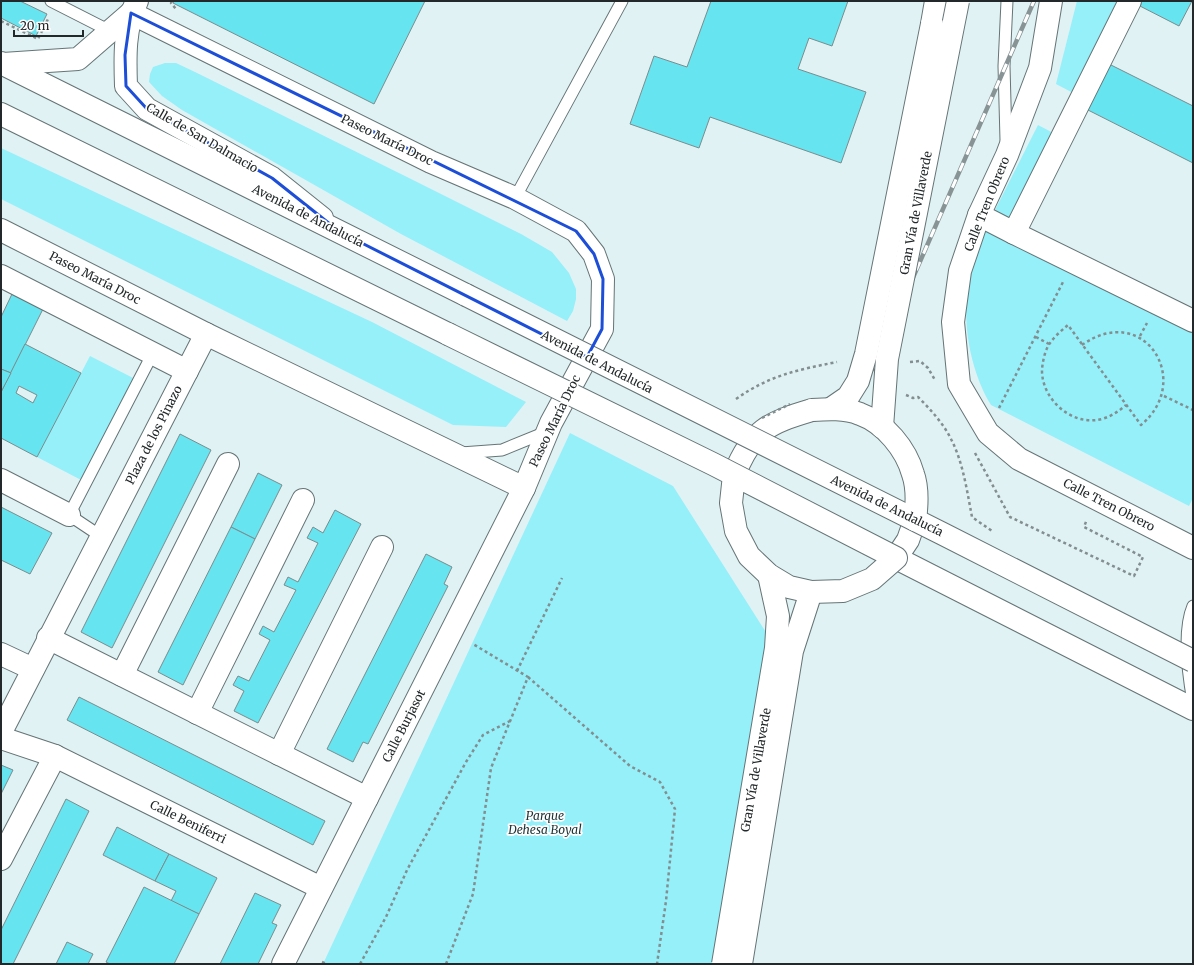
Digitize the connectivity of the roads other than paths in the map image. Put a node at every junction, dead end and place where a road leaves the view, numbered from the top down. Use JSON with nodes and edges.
{"nodes":[{"id":1,"x":51,"y":1,"type":"edge"},
{"id":2,"x":622,"y":1,"type":"edge"},
{"id":3,"x":936,"y":1,"type":"edge"},
{"id":4,"x":958,"y":1,"type":"edge"},
{"id":5,"x":1007,"y":1,"type":"edge"},
{"id":6,"x":1051,"y":1,"type":"edge"},
{"id":7,"x":1130,"y":1,"type":"edge"},
{"id":8,"x":134,"y":7,"type":"edge"},
{"id":9,"x":110,"y":31,"type":"junction"},
{"id":10,"x":2,"y":64,"type":"edge"},
{"id":11,"x":1,"y":114,"type":"edge"},
{"id":12,"x":1007,"y":155,"type":"junction"},
{"id":13,"x":515,"y":198,"type":"junction"},
{"id":14,"x":979,"y":215,"type":"junction"},
{"id":15,"x":1,"y":230,"type":"edge"},
{"id":16,"x":340,"y":232,"type":"junction"},
{"id":17,"x":1014,"y":232,"type":"junction"},
{"id":18,"x":1,"y":276,"type":"edge"},
{"id":19,"x":1193,"y":321,"type":"edge"},
{"id":20,"x":206,"y":334,"type":"junction"},
{"id":21,"x":153,"y":353,"type":"junction"},
{"id":22,"x":187,"y":371,"type":"junction"},
{"id":23,"x":832,"y":408,"type":"junction"},
{"id":24,"x":882,"y":427,"type":"junction"},
{"id":25,"x":548,"y":431,"type":"junction"},
{"id":26,"x":753,"y":439,"type":"junction"},
{"id":27,"x":452,"y":454,"type":"junction"},
{"id":28,"x":228,"y":464,"type":"dead end"},
{"id":29,"x":734,"y":475,"type":"junction"},
{"id":30,"x":1,"y":480,"type":"edge"},
{"id":31,"x":524,"y":488,"type":"junction"},
{"id":32,"x":303,"y":500,"type":"dead end"},
{"id":33,"x":69,"y":515,"type":"junction"},
{"id":34,"x":915,"y":520,"type":"junction"},
{"id":35,"x":102,"y":537,"type":"junction"},
{"id":36,"x":382,"y":547,"type":"dead end"},
{"id":37,"x":1193,"y":548,"type":"edge"},
{"id":38,"x":896,"y":558,"type":"junction"},
{"id":39,"x":769,"y":575,"type":"junction"},
{"id":40,"x":811,"y":592,"type":"junction"},
{"id":41,"x":1192,"y":612,"type":"edge"},
{"id":42,"x":48,"y":638,"type":"junction"},
{"id":43,"x":1,"y":654,"type":"edge"},
{"id":44,"x":1193,"y":661,"type":"edge"},
{"id":45,"x":33,"y":669,"type":"junction"},
{"id":46,"x":122,"y":675,"type":"junction"},
{"id":47,"x":1193,"y":702,"type":"edge"},
{"id":48,"x":1193,"y":709,"type":"edge"},
{"id":49,"x":197,"y":713,"type":"junction"},
{"id":50,"x":1,"y":732,"type":"edge"},
{"id":51,"x":1,"y":738,"type":"edge"},
{"id":52,"x":279,"y":754,"type":"junction"},
{"id":53,"x":55,"y":756,"type":"junction"},
{"id":54,"x":367,"y":798,"type":"junction"},
{"id":55,"x":1,"y":859,"type":"edge"},
{"id":56,"x":321,"y":888,"type":"junction"},
{"id":57,"x":283,"y":964,"type":"edge"},
{"id":58,"x":723,"y":964,"type":"edge"},
{"id":59,"x":741,"y":964,"type":"edge"}],
"edges":[{"from":1,"to":9,"type":"lane"},
{"from":2,"to":13,"type":"lane"},
{"from":3,"to":23,"type":"street","name":"Gran Vía de Villaverde","bridge":true},
{"from":4,"to":24,"type":"street","name":"Gran Vía de Villaverde","bridge":true},
{"from":5,"to":12,"type":"lane"},
{"from":6,"to":12,"type":"street","name":"Calle Tren Obrero"},
{"from":7,"to":17,"type":"street"},
{"from":8,"to":9,"type":"street"},
{"from":8,"to":13,"type":"street","name":"Paseo María Droc"},
{"from":8,"to":16,"type":"street","name":"Calle de San Dalmacio"},
{"from":9,"to":10,"type":"street"},
{"from":10,"to":16,"type":"street","name":"Avenida de Andalucía"},
{"from":11,"to":29,"type":"street","bridge":true},
{"from":12,"to":14,"type":"street","name":"Calle Tren Obrero"},
{"from":13,"to":25,"type":"street","name":"Paseo María Droc"},
{"from":14,"to":17,"type":"street"},
{"from":14,"to":37,"type":"street","name":"Calle Tren Obrero"},
{"from":15,"to":20,"type":"street","name":"Paseo María Droc"},
{"from":16,"to":26,"type":"street","name":"Avenida de Andalucía","bridge":true},
{"from":17,"to":19,"type":"street"},
{"from":18,"to":21,"type":"street"},
{"from":20,"to":22,"type":"street","name":"Plaza de los Pinazo"},
{"from":20,"to":27,"type":"street","name":"Paseo María Droc"},
{"from":21,"to":22,"type":"street"},
{"from":21,"to":33,"type":"lane"},
{"from":22,"to":35,"type":"street","name":"Plaza de los Pinazo"},
{"from":23,"to":24,"type":"street","bridge":true},
{"from":23,"to":26,"type":"street","bridge":true},
{"from":24,"to":34,"type":"street","bridge":true},
{"from":25,"to":27,"type":"lane"},
{"from":25,"to":31,"type":"street","name":"Paseo María Droc"},
{"from":26,"to":29,"type":"street"},
{"from":26,"to":34,"type":"street","name":"Avenida de Andalucía","bridge":true},
{"from":27,"to":31,"type":"street","name":"Paseo María Droc"},
{"from":28,"to":46,"type":"street"},
{"from":29,"to":38,"type":"street","bridge":true},
{"from":29,"to":39,"type":"street","bridge":true},
{"from":30,"to":33,"type":"street"},
{"from":31,"to":54,"type":"street","name":"Calle Burjasot"},
{"from":32,"to":49,"type":"street"},
{"from":33,"to":35,"type":"lane"},
{"from":34,"to":38,"type":"street"},
{"from":34,"to":44,"type":"street","name":"Avenida de Andalucía","bridge":true},
{"from":35,"to":42,"type":"street","name":"Plaza de los Pinazo"},
{"from":36,"to":52,"type":"street"},
{"from":38,"to":40,"type":"street","bridge":true},
{"from":38,"to":48,"type":"street"},
{"from":39,"to":40,"type":"street","bridge":true},
{"from":39,"to":58,"type":"street","name":"Gran Vía de Villaverde","bridge":true},
{"from":40,"to":59,"type":"street","name":"Gran Vía de Villaverde","bridge":true},
{"from":41,"to":47,"type":"lane"},
{"from":42,"to":45,"type":"street","name":"Plaza de los Pinazo"},
{"from":42,"to":46,"type":"street"},
{"from":43,"to":45,"type":"street"},
{"from":45,"to":50,"type":"street","name":"Plaza de los Pinazo"},
{"from":46,"to":49,"type":"street"},
{"from":49,"to":52,"type":"street"},
{"from":51,"to":53,"type":"street","name":"Calle Beniferri"},
{"from":52,"to":54,"type":"street"},
{"from":53,"to":55,"type":"street"},
{"from":53,"to":56,"type":"street","name":"Calle Beniferri"},
{"from":54,"to":56,"type":"street","name":"Calle Burjasot"},
{"from":56,"to":57,"type":"street","name":"Calle Burjasot"}]}
